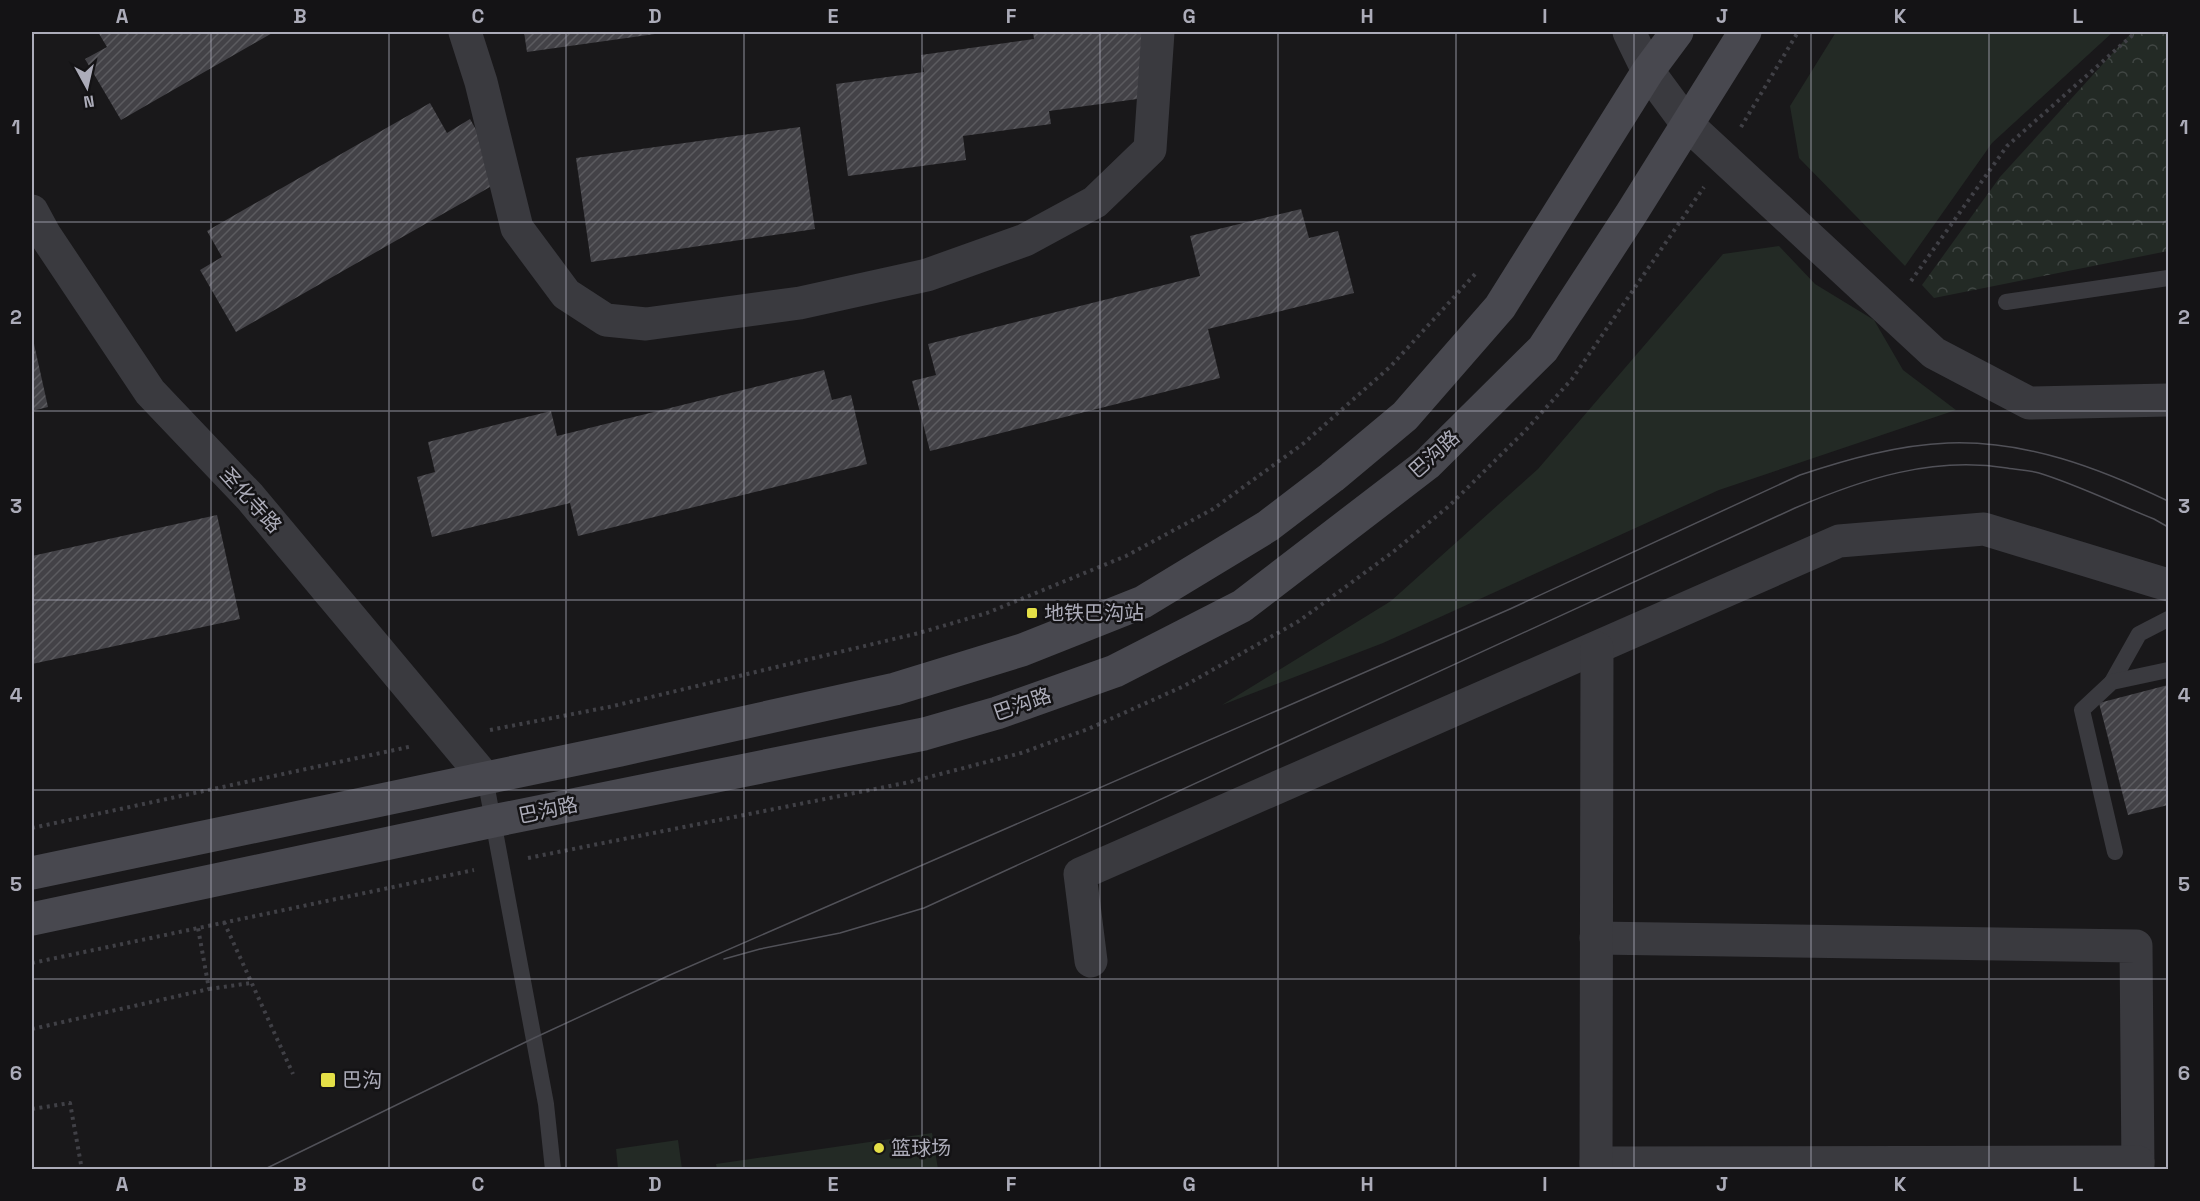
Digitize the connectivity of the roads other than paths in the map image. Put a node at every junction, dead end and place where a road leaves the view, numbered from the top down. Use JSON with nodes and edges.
{"nodes":[{"id":1,"x":465,"y":32,"type":"edge"},
{"id":2,"x":1158,"y":32,"type":"edge"},
{"id":3,"x":1629,"y":32,"type":"edge"},
{"id":4,"x":1677,"y":32,"type":"edge"},
{"id":5,"x":1745,"y":32,"type":"edge"},
{"id":6,"x":1648,"y":70,"type":"junction"},
{"id":7,"x":1688,"y":124,"type":"junction"},
{"id":8,"x":32,"y":211,"type":"edge"},
{"id":9,"x":2169,"y":278,"type":"edge"},
{"id":10,"x":2006,"y":302,"type":"dead end"},
{"id":11,"x":2169,"y":400,"type":"edge"},
{"id":12,"x":2169,"y":585,"type":"edge"},
{"id":13,"x":2169,"y":619,"type":"edge"},
{"id":14,"x":1598,"y":648,"type":"junction"},
{"id":15,"x":2169,"y":670,"type":"edge"},
{"id":16,"x":2112,"y":682,"type":"junction"},
{"id":17,"x":485,"y":778,"type":"junction"},
{"id":18,"x":493,"y":821,"type":"junction"},
{"id":19,"x":2115,"y":852,"type":"dead end"},
{"id":20,"x":32,"y":873,"type":"edge"},
{"id":21,"x":32,"y":919,"type":"edge"},
{"id":22,"x":1596,"y":938,"type":"junction"},
{"id":23,"x":1091,"y":961,"type":"dead end"},
{"id":24,"x":1596,"y":1166,"type":"edge"},
{"id":25,"x":2138,"y":1166,"type":"edge"},
{"id":26,"x":553,"y":1170,"type":"edge"}],
"edges":[{"from":1,"to":2,"type":"street"},
{"from":3,"to":6,"type":"street"},
{"from":4,"to":6,"type":"main road"},
{"from":5,"to":7,"type":"main road","name":"巴沟路"},
{"from":6,"to":7,"type":"street"},
{"from":6,"to":17,"type":"main road"},
{"from":7,"to":11,"type":"street"},
{"from":7,"to":18,"type":"main road","name":"巴沟路"},
{"from":8,"to":17,"type":"street","name":"圣化寺路"},
{"from":9,"to":10,"type":"lane"},
{"from":12,"to":14,"type":"street"},
{"from":13,"to":16,"type":"lane"},
{"from":14,"to":22,"type":"street"},
{"from":14,"to":23,"type":"street"},
{"from":15,"to":16,"type":"lane"},
{"from":16,"to":19,"type":"lane"},
{"from":17,"to":18,"type":"lane"},
{"from":17,"to":20,"type":"main road"},
{"from":18,"to":21,"type":"main road","name":"巴沟路"},
{"from":18,"to":26,"type":"lane"},
{"from":22,"to":24,"type":"street"},
{"from":22,"to":25,"type":"street"},
{"from":24,"to":25,"type":"street"}]}
